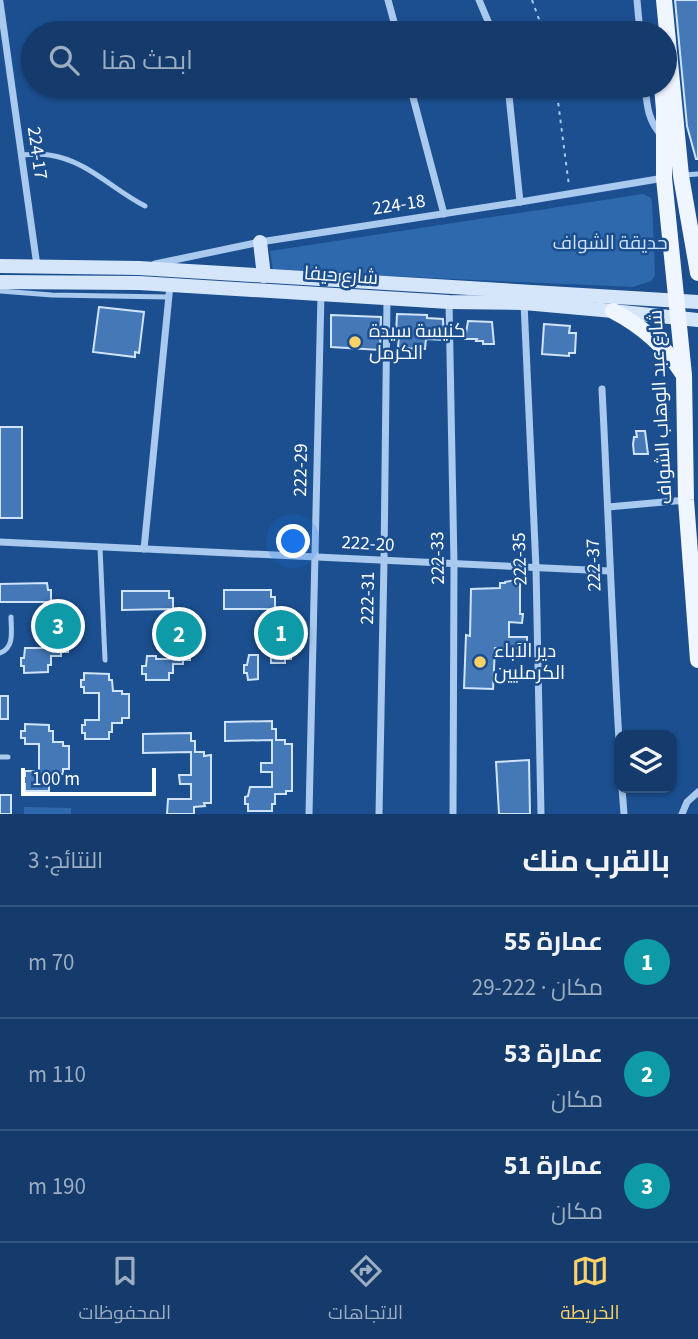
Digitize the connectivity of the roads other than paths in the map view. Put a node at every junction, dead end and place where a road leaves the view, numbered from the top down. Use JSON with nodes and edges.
{"nodes":[{"id":1,"x":388,"y":0,"type":"edge"},
{"id":2,"x":479,"y":0,"type":"edge"},
{"id":3,"x":637,"y":0,"type":"edge"},
{"id":4,"x":655,"y":0,"type":"edge"},
{"id":5,"x":664,"y":0,"type":"edge"},
{"id":6,"x":0,"y":2,"type":"edge"},
{"id":7,"x":394,"y":21,"type":"edge"},
{"id":8,"x":488,"y":21,"type":"edge"},
{"id":9,"x":639,"y":21,"type":"edge"},
{"id":10,"x":657,"y":21,"type":"edge"},
{"id":11,"x":665,"y":21,"type":"edge"},
{"id":12,"x":413,"y":98,"type":"edge"},
{"id":13,"x":509,"y":98,"type":"edge"},
{"id":14,"x":646,"y":98,"type":"edge"},
{"id":15,"x":666,"y":98,"type":"edge"},
{"id":16,"x":668,"y":98,"type":"edge"},
{"id":17,"x":669,"y":110,"type":"junction"},
{"id":18,"x":664,"y":138,"type":"junction"},
{"id":19,"x":22,"y":155,"type":"junction"},
{"id":20,"x":698,"y":174,"type":"edge"},
{"id":21,"x":673,"y":177,"type":"junction"},
{"id":22,"x":520,"y":202,"type":"junction"},
{"id":23,"x":145,"y":206,"type":"dead end"},
{"id":24,"x":444,"y":214,"type":"junction"},
{"id":25,"x":260,"y":242,"type":"junction"},
{"id":26,"x":695,"y":246,"type":"edge"},
{"id":27,"x":0,"y":266,"type":"edge"},
{"id":28,"x":37,"y":267,"type":"junction"},
{"id":29,"x":139,"y":268,"type":"junction"},
{"id":30,"x":698,"y":274,"type":"edge"},
{"id":31,"x":264,"y":276,"type":"junction"},
{"id":32,"x":0,"y":282,"type":"edge"},
{"id":33,"x":0,"y":291,"type":"edge"},
{"id":34,"x":169,"y":291,"type":"junction"},
{"id":35,"x":321,"y":294,"type":"junction"},
{"id":36,"x":387,"y":298,"type":"junction"},
{"id":37,"x":449,"y":302,"type":"junction"},
{"id":38,"x":698,"y":302,"type":"edge"},
{"id":39,"x":524,"y":303,"type":"junction"},
{"id":40,"x":677,"y":309,"type":"junction"},
{"id":41,"x":614,"y":310,"type":"junction"},
{"id":42,"x":698,"y":320,"type":"edge"},
{"id":43,"x":684,"y":375,"type":"junction"},
{"id":44,"x":602,"y":389,"type":"dead end"},
{"id":45,"x":686,"y":500,"type":"junction"},
{"id":46,"x":608,"y":507,"type":"junction"},
{"id":47,"x":0,"y":542,"type":"edge"},
{"id":48,"x":100,"y":547,"type":"junction"},
{"id":49,"x":144,"y":549,"type":"junction"},
{"id":50,"x":315,"y":558,"type":"junction"},
{"id":51,"x":384,"y":561,"type":"junction"},
{"id":52,"x":454,"y":564,"type":"junction"},
{"id":53,"x":536,"y":568,"type":"junction"},
{"id":54,"x":609,"y":571,"type":"junction"},
{"id":55,"x":11,"y":617,"type":"dead end"},
{"id":56,"x":0,"y":653,"type":"edge"},
{"id":57,"x":105,"y":660,"type":"dead end"},
{"id":58,"x":698,"y":660,"type":"edge"},
{"id":59,"x":618,"y":730,"type":"edge"},
{"id":60,"x":0,"y":757,"type":"edge"},
{"id":61,"x":8,"y":757,"type":"dead end"},
{"id":62,"x":698,"y":792,"type":"edge"},
{"id":63,"x":622,"y":793,"type":"edge"},
{"id":64,"x":309,"y":814,"type":"edge"},
{"id":65,"x":379,"y":814,"type":"edge"},
{"id":66,"x":453,"y":814,"type":"edge"},
{"id":67,"x":541,"y":814,"type":"edge"},
{"id":68,"x":624,"y":814,"type":"edge"},
{"id":69,"x":682,"y":814,"type":"edge"}],
"edges":[{"from":1,"to":7,"type":"street"},
{"from":2,"to":8,"type":"street"},
{"from":3,"to":9,"type":"street"},
{"from":4,"to":10,"type":"main road"},
{"from":5,"to":11,"type":"main road"},
{"from":6,"to":19,"type":"street","name":"224-17"},
{"from":12,"to":24,"type":"street"},
{"from":13,"to":22,"type":"street"},
{"from":14,"to":18,"type":"street"},
{"from":15,"to":17,"type":"main road"},
{"from":16,"to":17,"type":"main road"},
{"from":17,"to":18,"type":"main road","name":"شارع عبد الوهاب الشواف"},
{"from":17,"to":21,"type":"main road","name":"شارع عبد الوهاب الشواف"},
{"from":18,"to":21,"type":"main road","name":"شارع عبد الوهاب الشواف"},
{"from":19,"to":23,"type":"lane"},
{"from":19,"to":28,"type":"street","name":"224-17"},
{"from":20,"to":21,"type":"lane"},
{"from":21,"to":22,"type":"street","name":"224-18"},
{"from":21,"to":26,"type":"main road","name":"شارع عبد الوهاب الشواف"},
{"from":21,"to":40,"type":"main road","name":"شارع عبد الوهاب الشواف"},
{"from":22,"to":24,"type":"street","name":"224-18"},
{"from":24,"to":25,"type":"street","name":"224-18"},
{"from":25,"to":29,"type":"street","name":"224-18"},
{"from":25,"to":31,"type":"main road"},
{"from":26,"to":30,"type":"main road","name":"شارع عبد الوهاب الشواف"},
{"from":27,"to":28,"type":"main road","name":"شارع حيفا"},
{"from":28,"to":29,"type":"main road","name":"شارع حيفا"},
{"from":29,"to":31,"type":"main road","name":"شارع حيفا"},
{"from":31,"to":40,"type":"main road","name":"شارع حيفا"},
{"from":32,"to":34,"type":"main road","name":"شارع حيفا"},
{"from":33,"to":34,"type":"lane"},
{"from":34,"to":35,"type":"main road","name":"شارع حيفا"},
{"from":34,"to":49,"type":"street"},
{"from":35,"to":36,"type":"main road","name":"شارع حيفا"},
{"from":35,"to":50,"type":"street","name":"222-29"},
{"from":36,"to":37,"type":"main road","name":"شارع حيفا"},
{"from":36,"to":51,"type":"street","name":"222-31"},
{"from":37,"to":39,"type":"main road","name":"شارع حيفا"},
{"from":37,"to":52,"type":"street","name":"222-33"},
{"from":38,"to":40,"type":"main road"},
{"from":39,"to":41,"type":"main road","name":"شارع حيفا"},
{"from":39,"to":53,"type":"street","name":"222-35"},
{"from":40,"to":41,"type":"main road","name":"شارع حيفا"},
{"from":40,"to":42,"type":"main road"},
{"from":40,"to":43,"type":"main road","name":"شارع عبد الوهاب الشواف"},
{"from":41,"to":43,"type":"main road"},
{"from":43,"to":45,"type":"main road","name":"شارع عبد الوهاب الشواف"},
{"from":44,"to":46,"type":"street","name":"222-37"},
{"from":45,"to":46,"type":"street"},
{"from":45,"to":58,"type":"main road","name":"شارع عبد الوهاب الشواف"},
{"from":46,"to":54,"type":"street","name":"222-37"},
{"from":47,"to":48,"type":"street","name":"222-20"},
{"from":48,"to":49,"type":"street","name":"222-20"},
{"from":48,"to":57,"type":"lane"},
{"from":49,"to":50,"type":"street","name":"222-20"},
{"from":50,"to":51,"type":"street","name":"222-20"},
{"from":50,"to":64,"type":"street","name":"222-29"},
{"from":51,"to":52,"type":"street","name":"222-20"},
{"from":51,"to":65,"type":"street","name":"222-31"},
{"from":52,"to":53,"type":"street","name":"222-20"},
{"from":52,"to":66,"type":"street","name":"222-33"},
{"from":53,"to":54,"type":"street","name":"222-20"},
{"from":53,"to":67,"type":"street","name":"222-35"},
{"from":54,"to":59,"type":"street","name":"222-37"},
{"from":55,"to":56,"type":"lane"},
{"from":60,"to":61,"type":"lane"},
{"from":62,"to":69,"type":"street"},
{"from":63,"to":68,"type":"street"}]}
